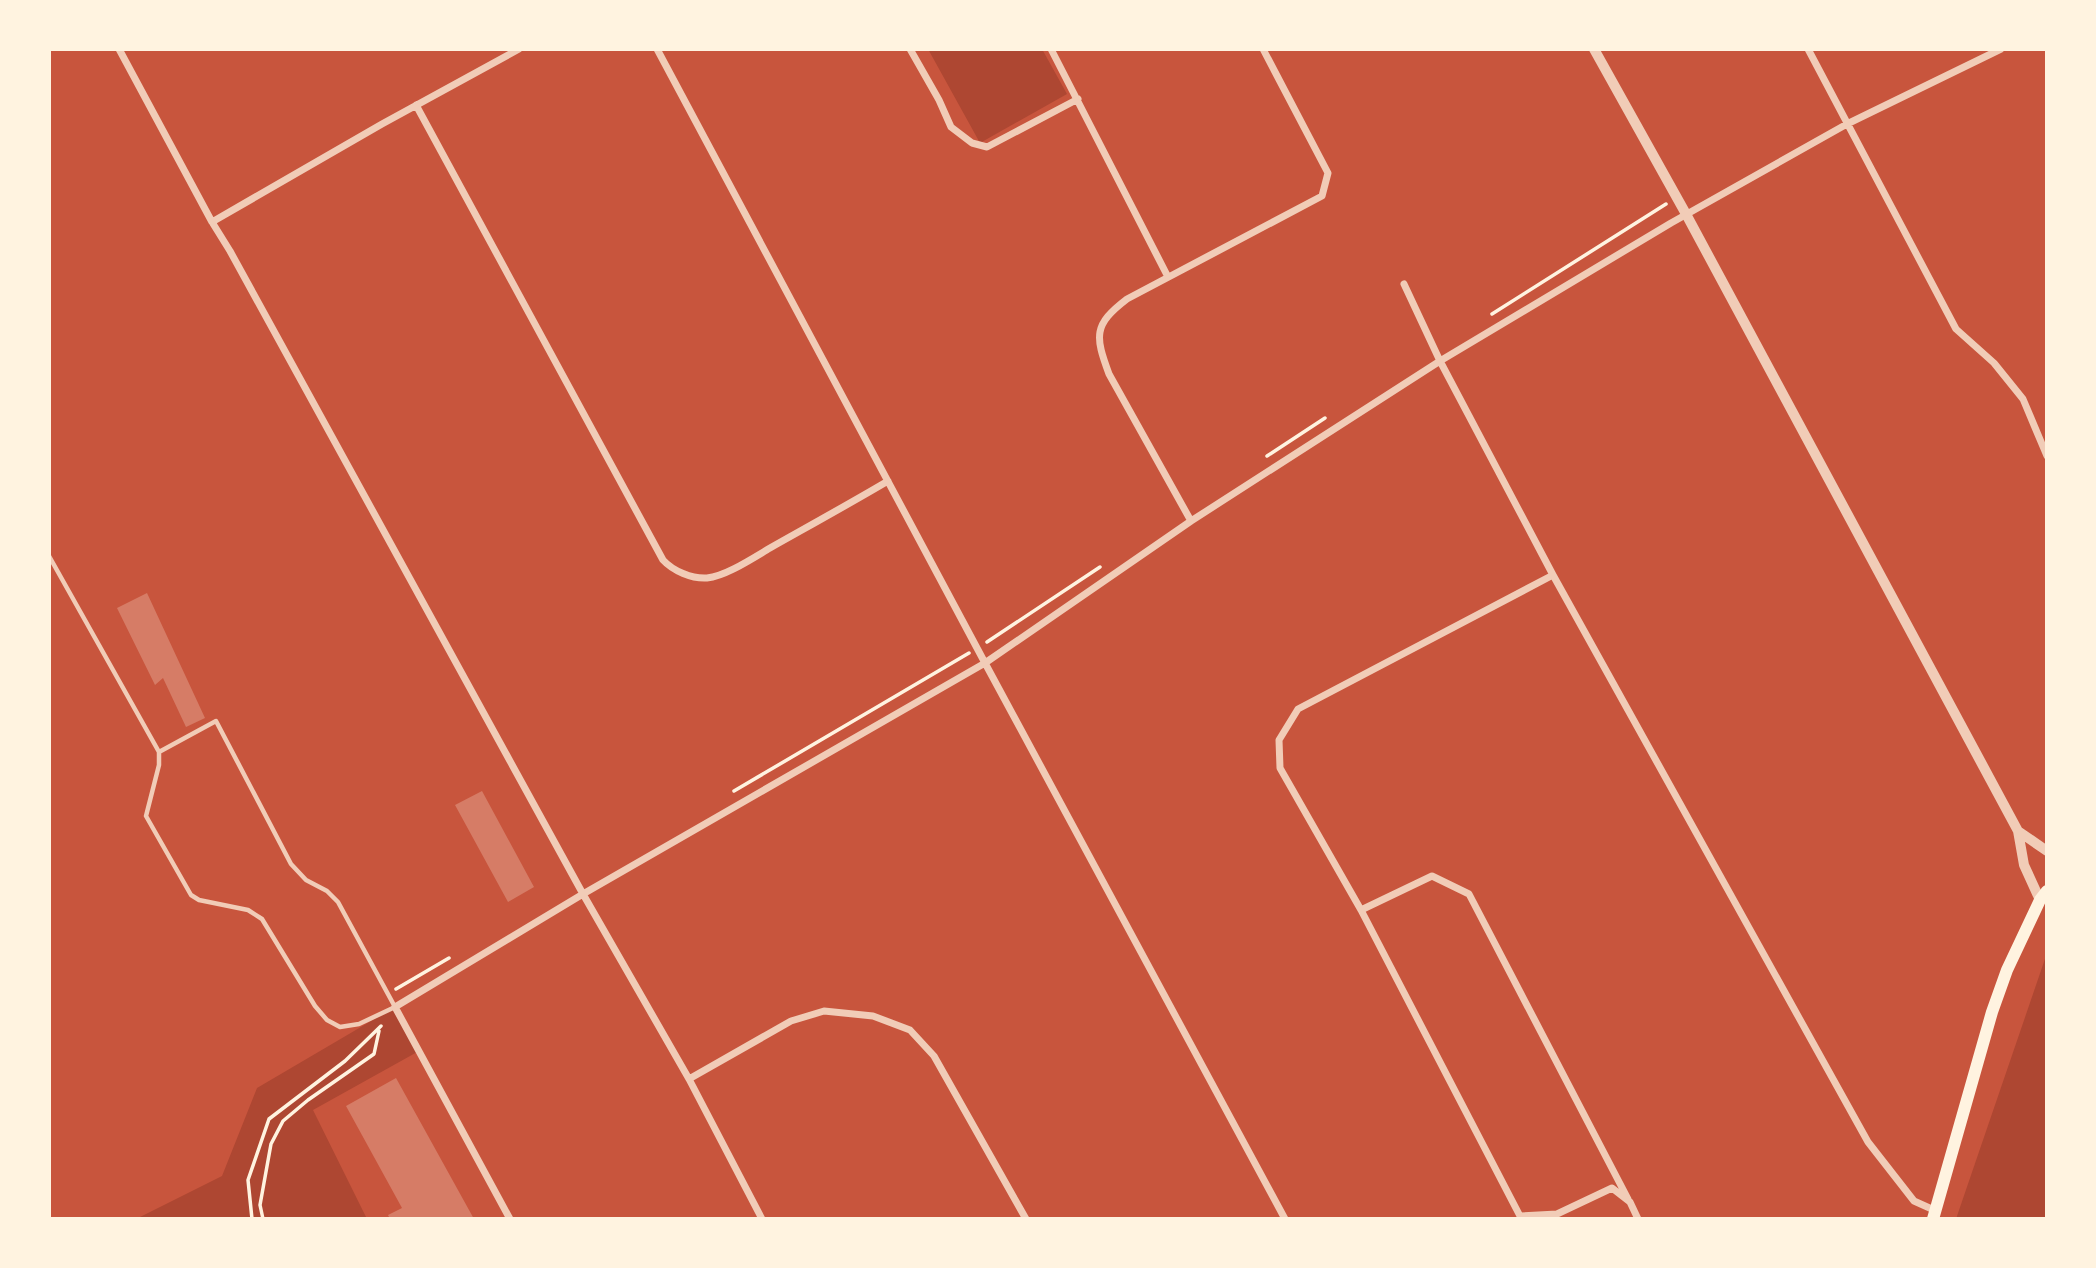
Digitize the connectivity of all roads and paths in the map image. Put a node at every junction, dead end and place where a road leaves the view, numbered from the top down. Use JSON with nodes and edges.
{"nodes":[{"id":1,"x":120,"y":49,"type":"edge"},
{"id":2,"x":519,"y":49,"type":"edge"},
{"id":3,"x":657,"y":49,"type":"edge"},
{"id":4,"x":910,"y":49,"type":"edge"},
{"id":5,"x":1051,"y":49,"type":"edge"},
{"id":6,"x":1263,"y":49,"type":"edge"},
{"id":7,"x":1594,"y":49,"type":"edge"},
{"id":8,"x":1808,"y":49,"type":"edge"},
{"id":9,"x":2001,"y":49,"type":"edge"},
{"id":10,"x":1078,"y":99,"type":"junction"},
{"id":11,"x":416,"y":105,"type":"junction"},
{"id":12,"x":1847,"y":124,"type":"junction"},
{"id":13,"x":1677,"y":198,"type":"junction"},
{"id":14,"x":1686,"y":214,"type":"junction"},
{"id":15,"x":212,"y":222,"type":"junction"},
{"id":16,"x":1168,"y":276,"type":"junction"},
{"id":17,"x":1404,"y":284,"type":"dead end"},
{"id":18,"x":1492,"y":313,"type":"dead end"},
{"id":19,"x":1440,"y":361,"type":"junction"},
{"id":20,"x":1335,"y":412,"type":"dead end"},
{"id":21,"x":2047,"y":456,"type":"edge"},
{"id":22,"x":1259,"y":461,"type":"dead end"},
{"id":23,"x":888,"y":481,"type":"junction"},
{"id":24,"x":1191,"y":521,"type":"junction"},
{"id":25,"x":49,"y":556,"type":"edge"},
{"id":26,"x":1104,"y":564,"type":"dead end"},
{"id":27,"x":1553,"y":575,"type":"junction"},
{"id":28,"x":977,"y":649,"type":"junction"},
{"id":29,"x":985,"y":663,"type":"junction"},
{"id":30,"x":159,"y":752,"type":"junction"},
{"id":31,"x":730,"y":793,"type":"dead end"},
{"id":32,"x":2018,"y":831,"type":"junction"},
{"id":33,"x":2047,"y":851,"type":"edge"},
{"id":34,"x":583,"y":894,"type":"junction"},
{"id":35,"x":2044,"y":895,"type":"edge"},
{"id":36,"x":1361,"y":910,"type":"junction"},
{"id":37,"x":459,"y":952,"type":"dead end"},
{"id":38,"x":388,"y":994,"type":"junction"},
{"id":39,"x":395,"y":1007,"type":"junction"},
{"id":40,"x":380,"y":1028,"type":"junction"},
{"id":41,"x":689,"y":1079,"type":"junction"},
{"id":42,"x":1630,"y":1202,"type":"junction"},
{"id":43,"x":1933,"y":1215,"type":"edge"},
{"id":44,"x":252,"y":1219,"type":"edge"},
{"id":45,"x":263,"y":1219,"type":"edge"},
{"id":46,"x":510,"y":1219,"type":"edge"},
{"id":47,"x":762,"y":1219,"type":"edge"},
{"id":48,"x":1026,"y":1219,"type":"edge"},
{"id":49,"x":1285,"y":1219,"type":"edge"},
{"id":50,"x":1639,"y":1219,"type":"edge"}],
"edges":[{"from":1,"to":15,"type":"street"},
{"from":2,"to":11,"type":"street"},
{"from":3,"to":23,"type":"street"},
{"from":4,"to":10,"type":"street"},
{"from":5,"to":10,"type":"street"},
{"from":6,"to":16,"type":"street"},
{"from":7,"to":13,"type":"street"},
{"from":8,"to":12,"type":"street"},
{"from":9,"to":12,"type":"street"},
{"from":10,"to":16,"type":"street"},
{"from":11,"to":15,"type":"street"},
{"from":11,"to":23,"type":"street"},
{"from":12,"to":14,"type":"street"},
{"from":12,"to":21,"type":"street"},
{"from":13,"to":14,"type":"street"},
{"from":13,"to":18,"type":"path"},
{"from":14,"to":19,"type":"street"},
{"from":14,"to":32,"type":"street"},
{"from":15,"to":34,"type":"street"},
{"from":16,"to":24,"type":"street"},
{"from":17,"to":19,"type":"street"},
{"from":19,"to":24,"type":"street"},
{"from":19,"to":27,"type":"street"},
{"from":20,"to":22,"type":"path"},
{"from":23,"to":28,"type":"street"},
{"from":24,"to":29,"type":"street"},
{"from":25,"to":30,"type":"lane"},
{"from":26,"to":28,"type":"path"},
{"from":27,"to":36,"type":"street"},
{"from":27,"to":43,"type":"street"},
{"from":28,"to":29,"type":"street"},
{"from":28,"to":31,"type":"path"},
{"from":29,"to":34,"type":"street"},
{"from":29,"to":49,"type":"street"},
{"from":30,"to":38,"type":"lane"},
{"from":30,"to":39,"type":"lane"},
{"from":32,"to":33,"type":"street"},
{"from":32,"to":35,"type":"street"},
{"from":34,"to":39,"type":"street"},
{"from":34,"to":41,"type":"street"},
{"from":35,"to":43,"type":"main road"},
{"from":36,"to":42,"type":"street"},
{"from":36,"to":42,"type":"street"},
{"from":37,"to":38,"type":"path"},
{"from":38,"to":39,"type":"lane"},
{"from":39,"to":40,"type":"path"},
{"from":39,"to":46,"type":"street"},
{"from":40,"to":44,"type":"path"},
{"from":40,"to":45,"type":"path"},
{"from":41,"to":47,"type":"street"},
{"from":41,"to":48,"type":"street"},
{"from":42,"to":50,"type":"street"}]}
